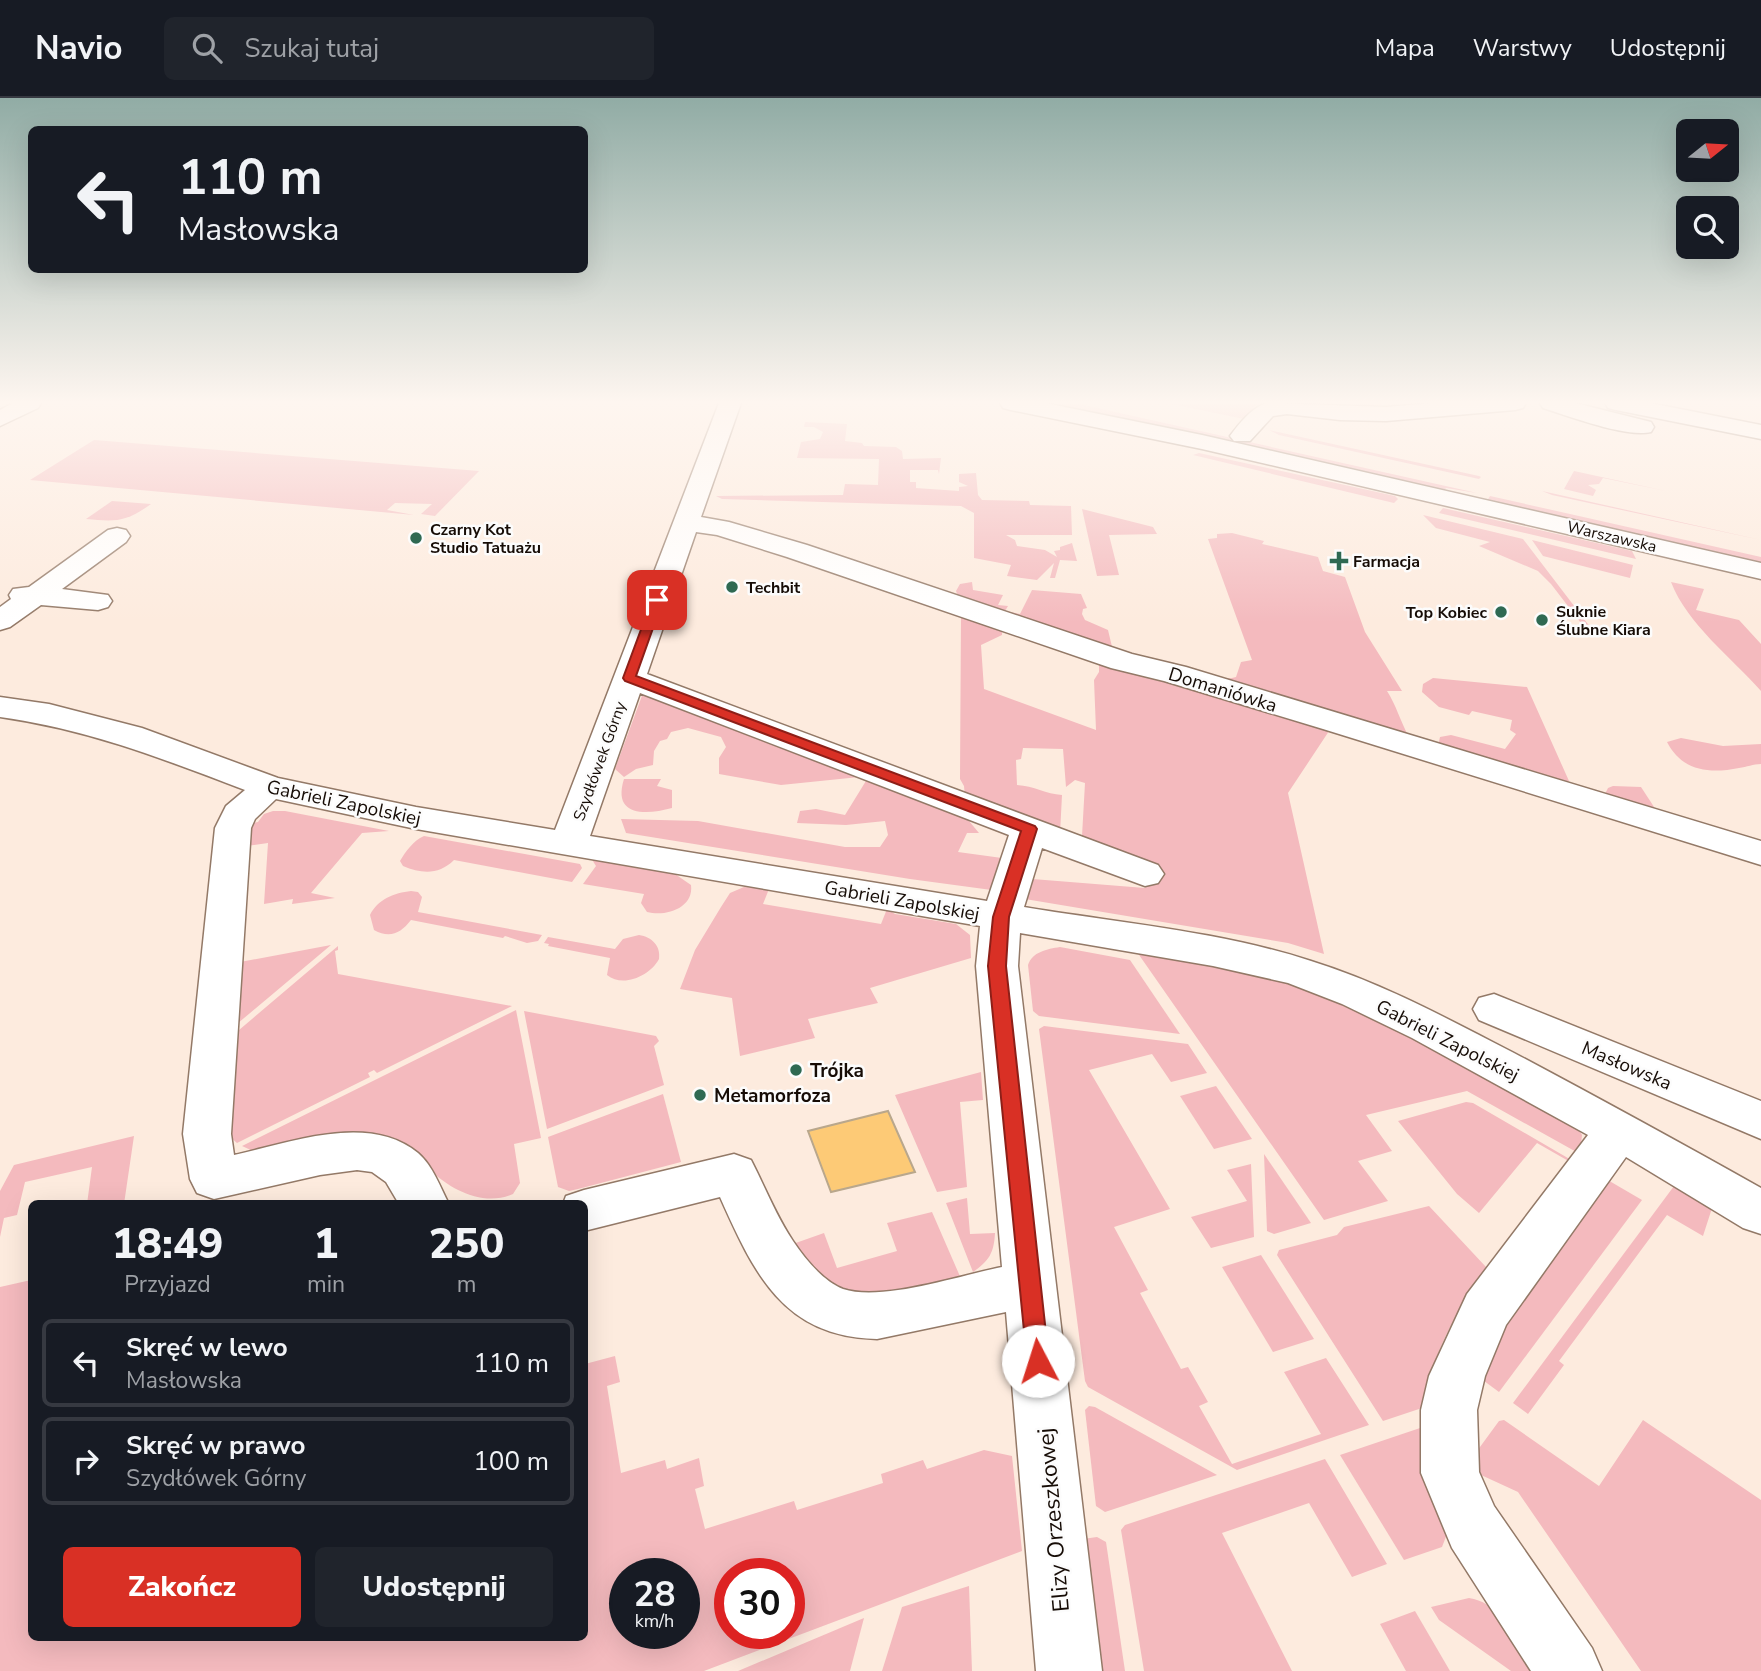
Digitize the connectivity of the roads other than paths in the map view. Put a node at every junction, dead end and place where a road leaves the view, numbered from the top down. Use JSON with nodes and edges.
{"nodes":[{"id":1,"x":703,"y":476,"type":"edge"},
{"id":2,"x":1351,"y":476,"type":"edge"},
{"id":3,"x":1423,"y":476,"type":"edge"},
{"id":4,"x":686,"y":523,"type":"junction"},
{"id":5,"x":117,"y":536,"type":"dead end"},
{"id":6,"x":1761,"y":552,"type":"edge"},
{"id":7,"x":1761,"y":571,"type":"edge"},
{"id":8,"x":35,"y":596,"type":"junction"},
{"id":9,"x":3,"y":610,"type":"edge"},
{"id":10,"x":629,"y":678,"type":"junction"},
{"id":11,"x":0,"y":707,"type":"edge"},
{"id":12,"x":269,"y":787,"type":"junction"},
{"id":13,"x":1029,"y":829,"type":"junction"},
{"id":14,"x":569,"y":843,"type":"junction"},
{"id":15,"x":1761,"y":853,"type":"edge"},
{"id":16,"x":1145,"y":874,"type":"dead end"},
{"id":17,"x":1001,"y":917,"type":"junction"},
{"id":18,"x":1494,"y":1009,"type":"dead end"},
{"id":19,"x":1761,"y":1121,"type":"edge"},
{"id":20,"x":1619,"y":1130,"type":"junction"},
{"id":21,"x":422,"y":1200,"type":"edge"},
{"id":22,"x":588,"y":1210,"type":"edge"},
{"id":23,"x":1761,"y":1213,"type":"edge"},
{"id":24,"x":1031,"y":1285,"type":"junction"},
{"id":25,"x":1069,"y":1671,"type":"edge"},
{"id":26,"x":1569,"y":1671,"type":"edge"}],
"edges":[{"from":1,"to":4,"type":"street","name":"Szydłówek Górny"},
{"from":2,"to":7,"type":"street","name":"Warszawska"},
{"from":3,"to":6,"type":"street","name":"Warszawska"},
{"from":4,"to":10,"type":"street","name":"Szydłówek Górny"},
{"from":4,"to":15,"type":"street","name":"Domaniówka"},
{"from":5,"to":8,"type":"street"},
{"from":8,"to":9,"type":"street"},
{"from":8,"to":9,"type":"street"},
{"from":10,"to":13,"type":"street"},
{"from":10,"to":14,"type":"street","name":"Szydłówek Górny"},
{"from":11,"to":12,"type":"street","name":"Gabrieli Zapolskiej"},
{"from":12,"to":14,"type":"street","name":"Gabrieli Zapolskiej"},
{"from":12,"to":21,"type":"street"},
{"from":13,"to":16,"type":"street"},
{"from":13,"to":17,"type":"street","name":"Elizy Orzeszkowej"},
{"from":14,"to":17,"type":"street","name":"Gabrieli Zapolskiej"},
{"from":17,"to":20,"type":"street","name":"Gabrieli Zapolskiej"},
{"from":17,"to":24,"type":"street","name":"Elizy Orzeszkowej"},
{"from":18,"to":19,"type":"street","name":"Masłowska"},
{"from":20,"to":23,"type":"street","name":"Gabrieli Zapolskiej"},
{"from":20,"to":26,"type":"street"},
{"from":22,"to":24,"type":"street"},
{"from":24,"to":25,"type":"street","name":"Elizy Orzeszkowej"}]}
